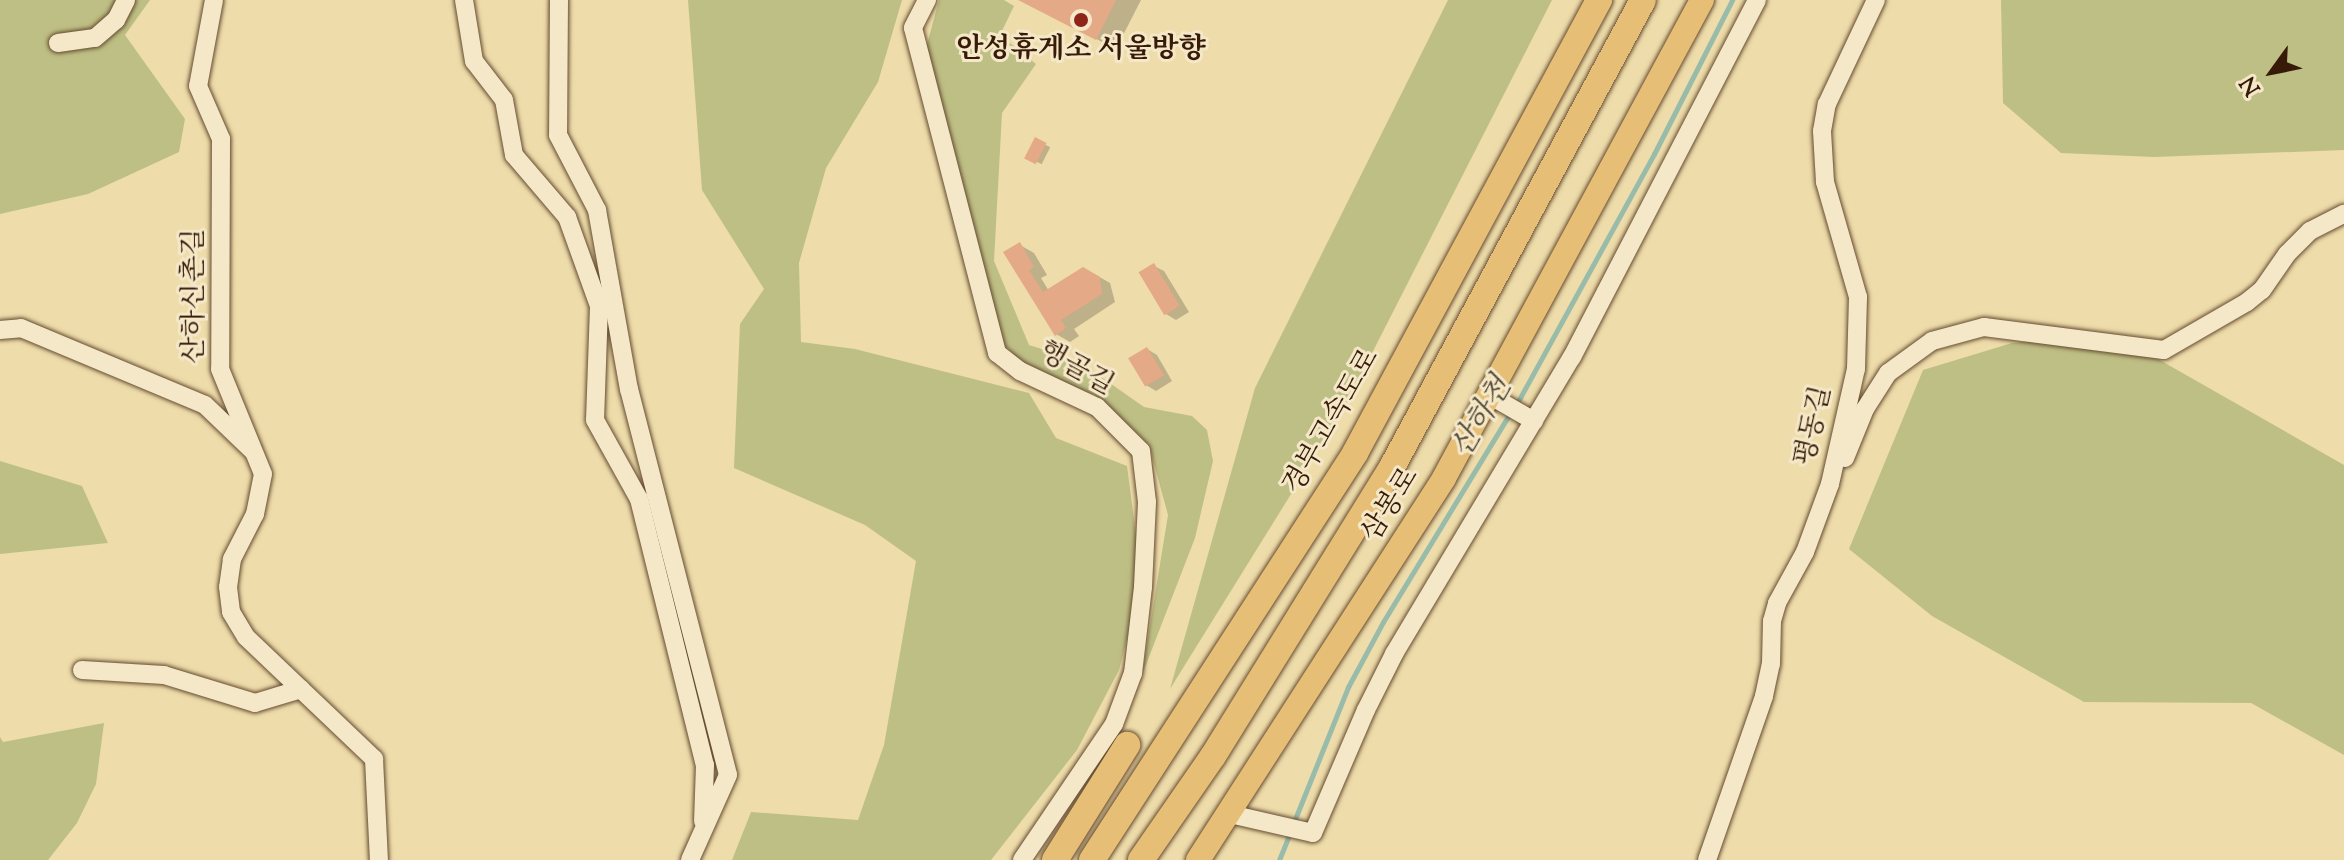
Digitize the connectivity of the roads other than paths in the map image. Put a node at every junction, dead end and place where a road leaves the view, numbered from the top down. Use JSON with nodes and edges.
{"nodes":[{"id":1,"x":126,"y":0,"type":"edge"},
{"id":2,"x":214,"y":0,"type":"edge"},
{"id":3,"x":464,"y":0,"type":"edge"},
{"id":4,"x":559,"y":0,"type":"edge"},
{"id":5,"x":927,"y":0,"type":"edge"},
{"id":6,"x":1599,"y":0,"type":"edge"},
{"id":7,"x":1643,"y":0,"type":"edge"},
{"id":8,"x":1702,"y":0,"type":"edge"},
{"id":9,"x":1757,"y":0,"type":"edge"},
{"id":10,"x":1876,"y":0,"type":"edge"},
{"id":11,"x":58,"y":43,"type":"dead end"},
{"id":12,"x":2344,"y":214,"type":"edge"},
{"id":13,"x":0,"y":330,"type":"edge"},
{"id":14,"x":1496,"y":399,"type":"junction"},
{"id":15,"x":1528,"y":418,"type":"junction"},
{"id":16,"x":257,"y":455,"type":"junction"},
{"id":17,"x":1830,"y":484,"type":"junction"},
{"id":18,"x":82,"y":670,"type":"dead end"},
{"id":19,"x":301,"y":689,"type":"junction"},
{"id":20,"x":1127,"y":745,"type":"dead end"},
{"id":21,"x":1230,"y":814,"type":"junction"},
{"id":22,"x":703,"y":831,"type":"junction"},
{"id":23,"x":379,"y":860,"type":"edge"},
{"id":24,"x":690,"y":860,"type":"edge"},
{"id":25,"x":1022,"y":860,"type":"edge"},
{"id":26,"x":1055,"y":860,"type":"edge"},
{"id":27,"x":1092,"y":860,"type":"edge"},
{"id":28,"x":1141,"y":860,"type":"edge"},
{"id":29,"x":1198,"y":860,"type":"edge"},
{"id":30,"x":1707,"y":860,"type":"edge"}],
"edges":[{"from":1,"to":11,"type":"street"},
{"from":2,"to":16,"type":"street","name":"산하신촌길"},
{"from":3,"to":22,"type":"street"},
{"from":4,"to":22,"type":"street"},
{"from":5,"to":25,"type":"street","name":"행골길"},
{"from":6,"to":27,"type":"highway","name":"경부고속도로"},
{"from":7,"to":28,"type":"highway"},
{"from":8,"to":14,"type":"main road","name":"삼봉로"},
{"from":9,"to":15,"type":"street"},
{"from":10,"to":17,"type":"street","name":"평동길"},
{"from":12,"to":17,"type":"street"},
{"from":13,"to":16,"type":"street"},
{"from":14,"to":15,"type":"street"},
{"from":14,"to":21,"type":"main road","name":"삼봉로"},
{"from":15,"to":21,"type":"street"},
{"from":16,"to":19,"type":"street","name":"산하신촌길"},
{"from":17,"to":30,"type":"street","name":"평동길"},
{"from":18,"to":19,"type":"street"},
{"from":19,"to":23,"type":"street","name":"산하신촌길"},
{"from":20,"to":26,"type":"highway"},
{"from":21,"to":29,"type":"main road","name":"삼봉로"},
{"from":22,"to":24,"type":"street"}]}
